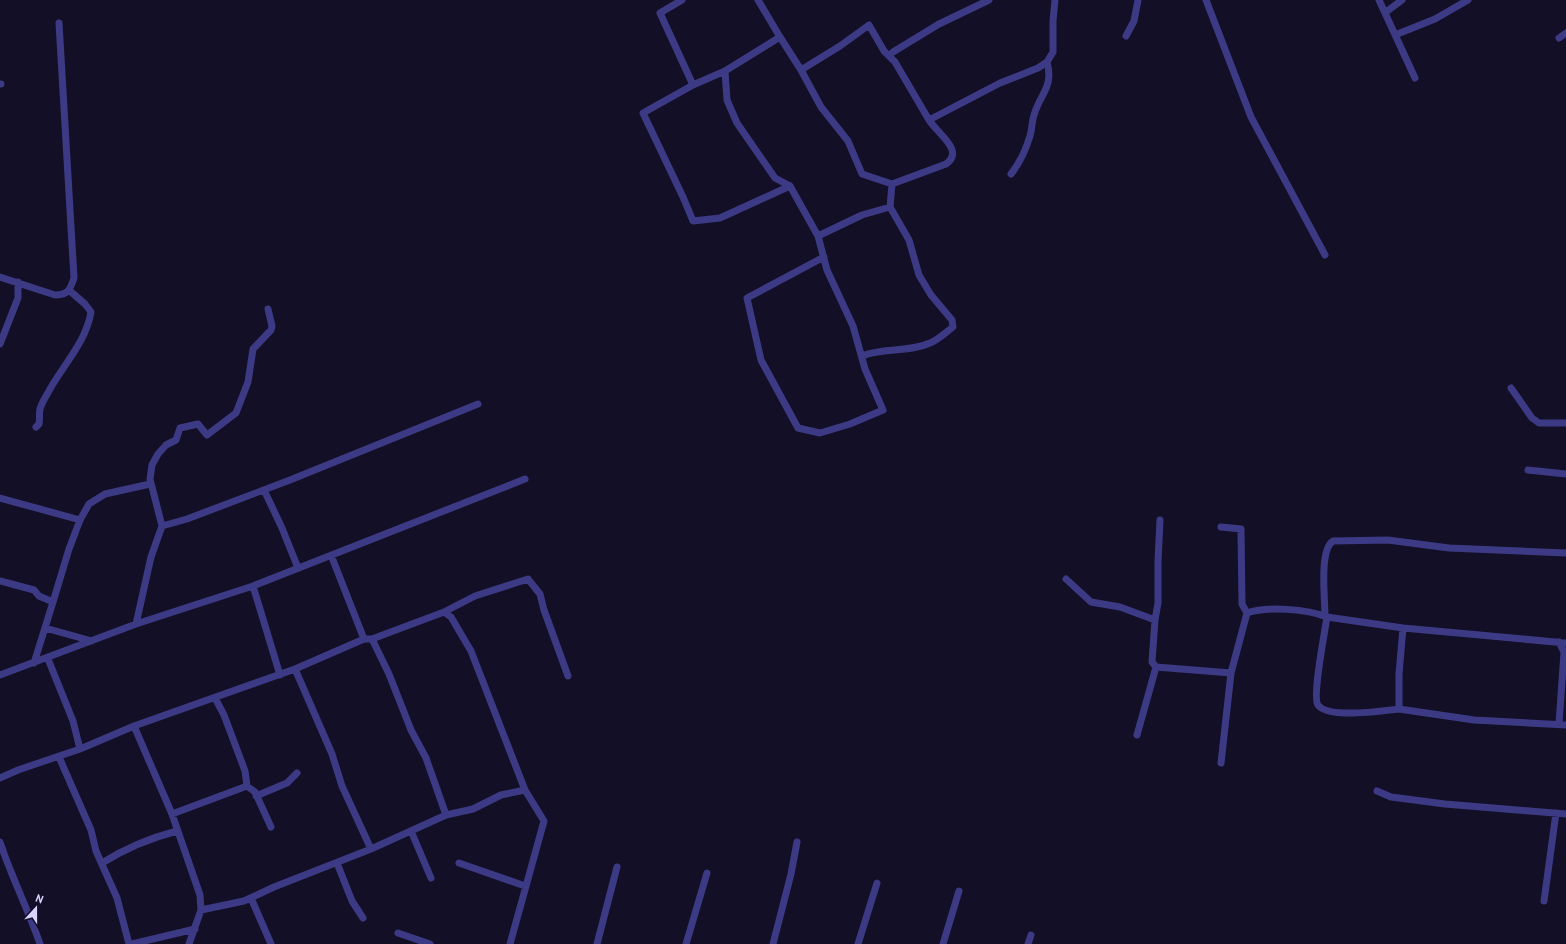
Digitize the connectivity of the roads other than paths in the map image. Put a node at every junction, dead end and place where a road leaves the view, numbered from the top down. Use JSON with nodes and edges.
{"nodes":[{"id":1,"x":682,"y":0,"type":"edge"},
{"id":2,"x":758,"y":0,"type":"edge"},
{"id":3,"x":989,"y":0,"type":"edge"},
{"id":4,"x":1055,"y":0,"type":"edge"},
{"id":5,"x":1138,"y":0,"type":"edge"},
{"id":6,"x":1206,"y":0,"type":"edge"},
{"id":7,"x":1379,"y":0,"type":"edge"},
{"id":8,"x":1402,"y":0,"type":"edge"},
{"id":9,"x":1468,"y":0,"type":"edge"},
{"id":10,"x":1386,"y":12,"type":"junction"},
{"id":11,"x":59,"y":23,"type":"dead end"},
{"id":12,"x":1566,"y":33,"type":"edge"},
{"id":13,"x":1395,"y":35,"type":"junction"},
{"id":14,"x":1126,"y":36,"type":"dead end"},
{"id":15,"x":780,"y":37,"type":"junction"},
{"id":16,"x":1559,"y":38,"type":"dead end"},
{"id":17,"x":893,"y":52,"type":"dead end"},
{"id":18,"x":1047,"y":62,"type":"junction"},
{"id":19,"x":801,"y":70,"type":"junction"},
{"id":20,"x":725,"y":71,"type":"junction"},
{"id":21,"x":1415,"y":78,"type":"dead end"},
{"id":22,"x":693,"y":85,"type":"junction"},
{"id":23,"x":929,"y":120,"type":"junction"},
{"id":24,"x":1011,"y":174,"type":"dead end"},
{"id":25,"x":892,"y":184,"type":"junction"},
{"id":26,"x":790,"y":186,"type":"junction"},
{"id":27,"x":890,"y":208,"type":"junction"},
{"id":28,"x":818,"y":236,"type":"junction"},
{"id":29,"x":1324,"y":255,"type":"dead end"},
{"id":30,"x":824,"y":257,"type":"junction"},
{"id":31,"x":0,"y":277,"type":"edge"},
{"id":32,"x":18,"y":282,"type":"junction"},
{"id":33,"x":70,"y":290,"type":"junction"},
{"id":34,"x":268,"y":309,"type":"dead end"},
{"id":35,"x":0,"y":344,"type":"edge"},
{"id":36,"x":862,"y":356,"type":"junction"},
{"id":37,"x":1511,"y":388,"type":"dead end"},
{"id":38,"x":478,"y":404,"type":"dead end"},
{"id":39,"x":1566,"y":423,"type":"edge"},
{"id":40,"x":36,"y":427,"type":"dead end"},
{"id":41,"x":1528,"y":470,"type":"dead end"},
{"id":42,"x":1566,"y":474,"type":"edge"},
{"id":43,"x":525,"y":478,"type":"dead end"},
{"id":44,"x":150,"y":484,"type":"junction"},
{"id":45,"x":264,"y":490,"type":"junction"},
{"id":46,"x":0,"y":498,"type":"edge"},
{"id":47,"x":80,"y":520,"type":"junction"},
{"id":48,"x":1160,"y":520,"type":"dead end"},
{"id":49,"x":162,"y":526,"type":"junction"},
{"id":50,"x":1221,"y":527,"type":"dead end"},
{"id":51,"x":1566,"y":553,"type":"edge"},
{"id":52,"x":330,"y":556,"type":"junction"},
{"id":53,"x":298,"y":568,"type":"junction"},
{"id":54,"x":1066,"y":579,"type":"dead end"},
{"id":55,"x":0,"y":581,"type":"edge"},
{"id":56,"x":253,"y":586,"type":"junction"},
{"id":57,"x":53,"y":602,"type":"junction"},
{"id":58,"x":444,"y":612,"type":"junction"},
{"id":59,"x":1247,"y":614,"type":"junction"},
{"id":60,"x":1326,"y":617,"type":"junction"},
{"id":61,"x":1155,"y":620,"type":"junction"},
{"id":62,"x":136,"y":624,"type":"junction"},
{"id":63,"x":45,"y":628,"type":"junction"},
{"id":64,"x":1403,"y":628,"type":"junction"},
{"id":65,"x":364,"y":639,"type":"junction"},
{"id":66,"x":372,"y":639,"type":"junction"},
{"id":67,"x":92,"y":641,"type":"junction"},
{"id":68,"x":1563,"y":643,"type":"edge"},
{"id":69,"x":48,"y":658,"type":"junction"},
{"id":70,"x":34,"y":663,"type":"junction"},
{"id":71,"x":1156,"y":667,"type":"junction"},
{"id":72,"x":295,"y":669,"type":"junction"},
{"id":73,"x":1231,"y":673,"type":"junction"},
{"id":74,"x":0,"y":675,"type":"edge"},
{"id":75,"x":280,"y":675,"type":"junction"},
{"id":76,"x":568,"y":676,"type":"dead end"},
{"id":77,"x":215,"y":698,"type":"junction"},
{"id":78,"x":1399,"y":710,"type":"junction"},
{"id":79,"x":1562,"y":725,"type":"edge"},
{"id":80,"x":134,"y":726,"type":"junction"},
{"id":81,"x":1138,"y":735,"type":"dead end"},
{"id":82,"x":80,"y":749,"type":"junction"},
{"id":83,"x":59,"y":757,"type":"junction"},
{"id":84,"x":1221,"y":763,"type":"dead end"},
{"id":85,"x":297,"y":773,"type":"dead end"},
{"id":86,"x":0,"y":778,"type":"edge"},
{"id":87,"x":247,"y":786,"type":"junction"},
{"id":88,"x":526,"y":790,"type":"junction"},
{"id":89,"x":1376,"y":791,"type":"dead end"},
{"id":90,"x":256,"y":796,"type":"junction"},
{"id":91,"x":1556,"y":813,"type":"junction"},
{"id":92,"x":172,"y":814,"type":"junction"},
{"id":93,"x":446,"y":814,"type":"junction"},
{"id":94,"x":1566,"y":814,"type":"edge"},
{"id":95,"x":271,"y":827,"type":"dead end"},
{"id":96,"x":177,"y":831,"type":"junction"},
{"id":97,"x":412,"y":831,"type":"junction"},
{"id":98,"x":0,"y":842,"type":"edge"},
{"id":99,"x":797,"y":842,"type":"dead end"},
{"id":100,"x":370,"y":849,"type":"junction"},
{"id":101,"x":102,"y":863,"type":"junction"},
{"id":102,"x":336,"y":863,"type":"junction"},
{"id":103,"x":459,"y":863,"type":"dead end"},
{"id":104,"x":617,"y":867,"type":"dead end"},
{"id":105,"x":707,"y":873,"type":"dead end"},
{"id":106,"x":431,"y":878,"type":"dead end"},
{"id":107,"x":877,"y":883,"type":"dead end"},
{"id":108,"x":525,"y":886,"type":"junction"},
{"id":109,"x":959,"y":891,"type":"dead end"},
{"id":110,"x":252,"y":898,"type":"junction"},
{"id":111,"x":1544,"y":901,"type":"dead end"},
{"id":112,"x":201,"y":910,"type":"junction"},
{"id":113,"x":363,"y":918,"type":"dead end"},
{"id":114,"x":195,"y":929,"type":"junction"},
{"id":115,"x":398,"y":933,"type":"dead end"},
{"id":116,"x":180,"y":934,"type":"junction"},
{"id":117,"x":1031,"y":935,"type":"dead end"},
{"id":118,"x":40,"y":944,"type":"edge"},
{"id":119,"x":130,"y":944,"type":"edge"},
{"id":120,"x":188,"y":944,"type":"edge"},
{"id":121,"x":271,"y":944,"type":"edge"},
{"id":122,"x":430,"y":944,"type":"edge"},
{"id":123,"x":510,"y":944,"type":"edge"},
{"id":124,"x":597,"y":944,"type":"edge"},
{"id":125,"x":686,"y":944,"type":"edge"},
{"id":126,"x":773,"y":944,"type":"edge"},
{"id":127,"x":858,"y":944,"type":"edge"},
{"id":128,"x":943,"y":944,"type":"edge"},
{"id":129,"x":1028,"y":944,"type":"edge"}],
"edges":[{"from":1,"to":22,"type":"street"},
{"from":2,"to":15,"type":"street"},
{"from":3,"to":17,"type":"street"},
{"from":4,"to":18,"type":"street"},
{"from":5,"to":14,"type":"street"},
{"from":6,"to":29,"type":"street"},
{"from":7,"to":10,"type":"street"},
{"from":8,"to":10,"type":"street"},
{"from":9,"to":13,"type":"street"},
{"from":10,"to":13,"type":"street"},
{"from":11,"to":33,"type":"street"},
{"from":12,"to":16,"type":"street"},
{"from":13,"to":21,"type":"street"},
{"from":15,"to":19,"type":"street"},
{"from":15,"to":20,"type":"street"},
{"from":18,"to":23,"type":"street"},
{"from":18,"to":24,"type":"street"},
{"from":19,"to":23,"type":"street"},
{"from":19,"to":25,"type":"street"},
{"from":20,"to":22,"type":"street"},
{"from":20,"to":26,"type":"street"},
{"from":22,"to":26,"type":"street"},
{"from":23,"to":25,"type":"street"},
{"from":25,"to":27,"type":"street"},
{"from":26,"to":28,"type":"street"},
{"from":27,"to":28,"type":"street"},
{"from":27,"to":36,"type":"street"},
{"from":28,"to":30,"type":"street"},
{"from":30,"to":36,"type":"street"},
{"from":30,"to":36,"type":"street"},
{"from":31,"to":32,"type":"street"},
{"from":32,"to":33,"type":"street"},
{"from":32,"to":35,"type":"street"},
{"from":33,"to":40,"type":"street"},
{"from":34,"to":44,"type":"street"},
{"from":37,"to":39,"type":"street"},
{"from":38,"to":45,"type":"street"},
{"from":41,"to":42,"type":"street"},
{"from":43,"to":52,"type":"street"},
{"from":44,"to":47,"type":"street"},
{"from":44,"to":49,"type":"street"},
{"from":45,"to":49,"type":"street"},
{"from":45,"to":53,"type":"street"},
{"from":46,"to":47,"type":"street"},
{"from":47,"to":57,"type":"street"},
{"from":48,"to":61,"type":"street"},
{"from":49,"to":62,"type":"street"},
{"from":50,"to":59,"type":"street"},
{"from":51,"to":60,"type":"street"},
{"from":52,"to":53,"type":"street"},
{"from":52,"to":65,"type":"street"},
{"from":53,"to":56,"type":"street"},
{"from":54,"to":61,"type":"street"},
{"from":55,"to":57,"type":"street"},
{"from":56,"to":62,"type":"street"},
{"from":56,"to":75,"type":"street"},
{"from":57,"to":63,"type":"street"},
{"from":58,"to":66,"type":"street"},
{"from":58,"to":76,"type":"street"},
{"from":58,"to":88,"type":"street"},
{"from":59,"to":60,"type":"street"},
{"from":59,"to":73,"type":"street"},
{"from":60,"to":64,"type":"street"},
{"from":60,"to":78,"type":"street"},
{"from":61,"to":71,"type":"street"},
{"from":62,"to":67,"type":"street"},
{"from":63,"to":67,"type":"street"},
{"from":63,"to":70,"type":"street"},
{"from":64,"to":68,"type":"street"},
{"from":64,"to":78,"type":"street"},
{"from":65,"to":66,"type":"street"},
{"from":65,"to":72,"type":"street"},
{"from":66,"to":93,"type":"street"},
{"from":67,"to":69,"type":"street"},
{"from":68,"to":79,"type":"street"},
{"from":69,"to":70,"type":"street"},
{"from":69,"to":82,"type":"street"},
{"from":70,"to":74,"type":"street"},
{"from":71,"to":73,"type":"street"},
{"from":71,"to":81,"type":"street"},
{"from":72,"to":75,"type":"street"},
{"from":72,"to":100,"type":"street"},
{"from":73,"to":84,"type":"street"},
{"from":75,"to":77,"type":"street"},
{"from":77,"to":80,"type":"street"},
{"from":77,"to":87,"type":"street"},
{"from":78,"to":79,"type":"street"},
{"from":80,"to":82,"type":"street"},
{"from":80,"to":92,"type":"street"},
{"from":82,"to":83,"type":"street"},
{"from":83,"to":86,"type":"street"},
{"from":83,"to":101,"type":"street"},
{"from":85,"to":90,"type":"street"},
{"from":87,"to":90,"type":"street"},
{"from":87,"to":92,"type":"street"},
{"from":88,"to":93,"type":"street"},
{"from":88,"to":108,"type":"street"},
{"from":89,"to":91,"type":"street"},
{"from":90,"to":95,"type":"street"},
{"from":91,"to":94,"type":"street"},
{"from":91,"to":111,"type":"street"},
{"from":92,"to":96,"type":"street"},
{"from":93,"to":97,"type":"street"},
{"from":96,"to":101,"type":"street"},
{"from":96,"to":112,"type":"street"},
{"from":97,"to":100,"type":"street"},
{"from":97,"to":106,"type":"street"},
{"from":98,"to":118,"type":"street"},
{"from":99,"to":126,"type":"street"},
{"from":100,"to":102,"type":"street"},
{"from":101,"to":119,"type":"street"},
{"from":102,"to":110,"type":"street"},
{"from":102,"to":113,"type":"street"},
{"from":103,"to":108,"type":"street"},
{"from":104,"to":124,"type":"street"},
{"from":105,"to":125,"type":"street"},
{"from":107,"to":127,"type":"street"},
{"from":108,"to":123,"type":"street"},
{"from":109,"to":128,"type":"street"},
{"from":110,"to":112,"type":"street"},
{"from":110,"to":121,"type":"street"},
{"from":112,"to":114,"type":"street"},
{"from":114,"to":116,"type":"street"},
{"from":114,"to":120,"type":"street"},
{"from":115,"to":122,"type":"street"},
{"from":116,"to":119,"type":"street"},
{"from":116,"to":120,"type":"street"},
{"from":117,"to":129,"type":"street"}]}
